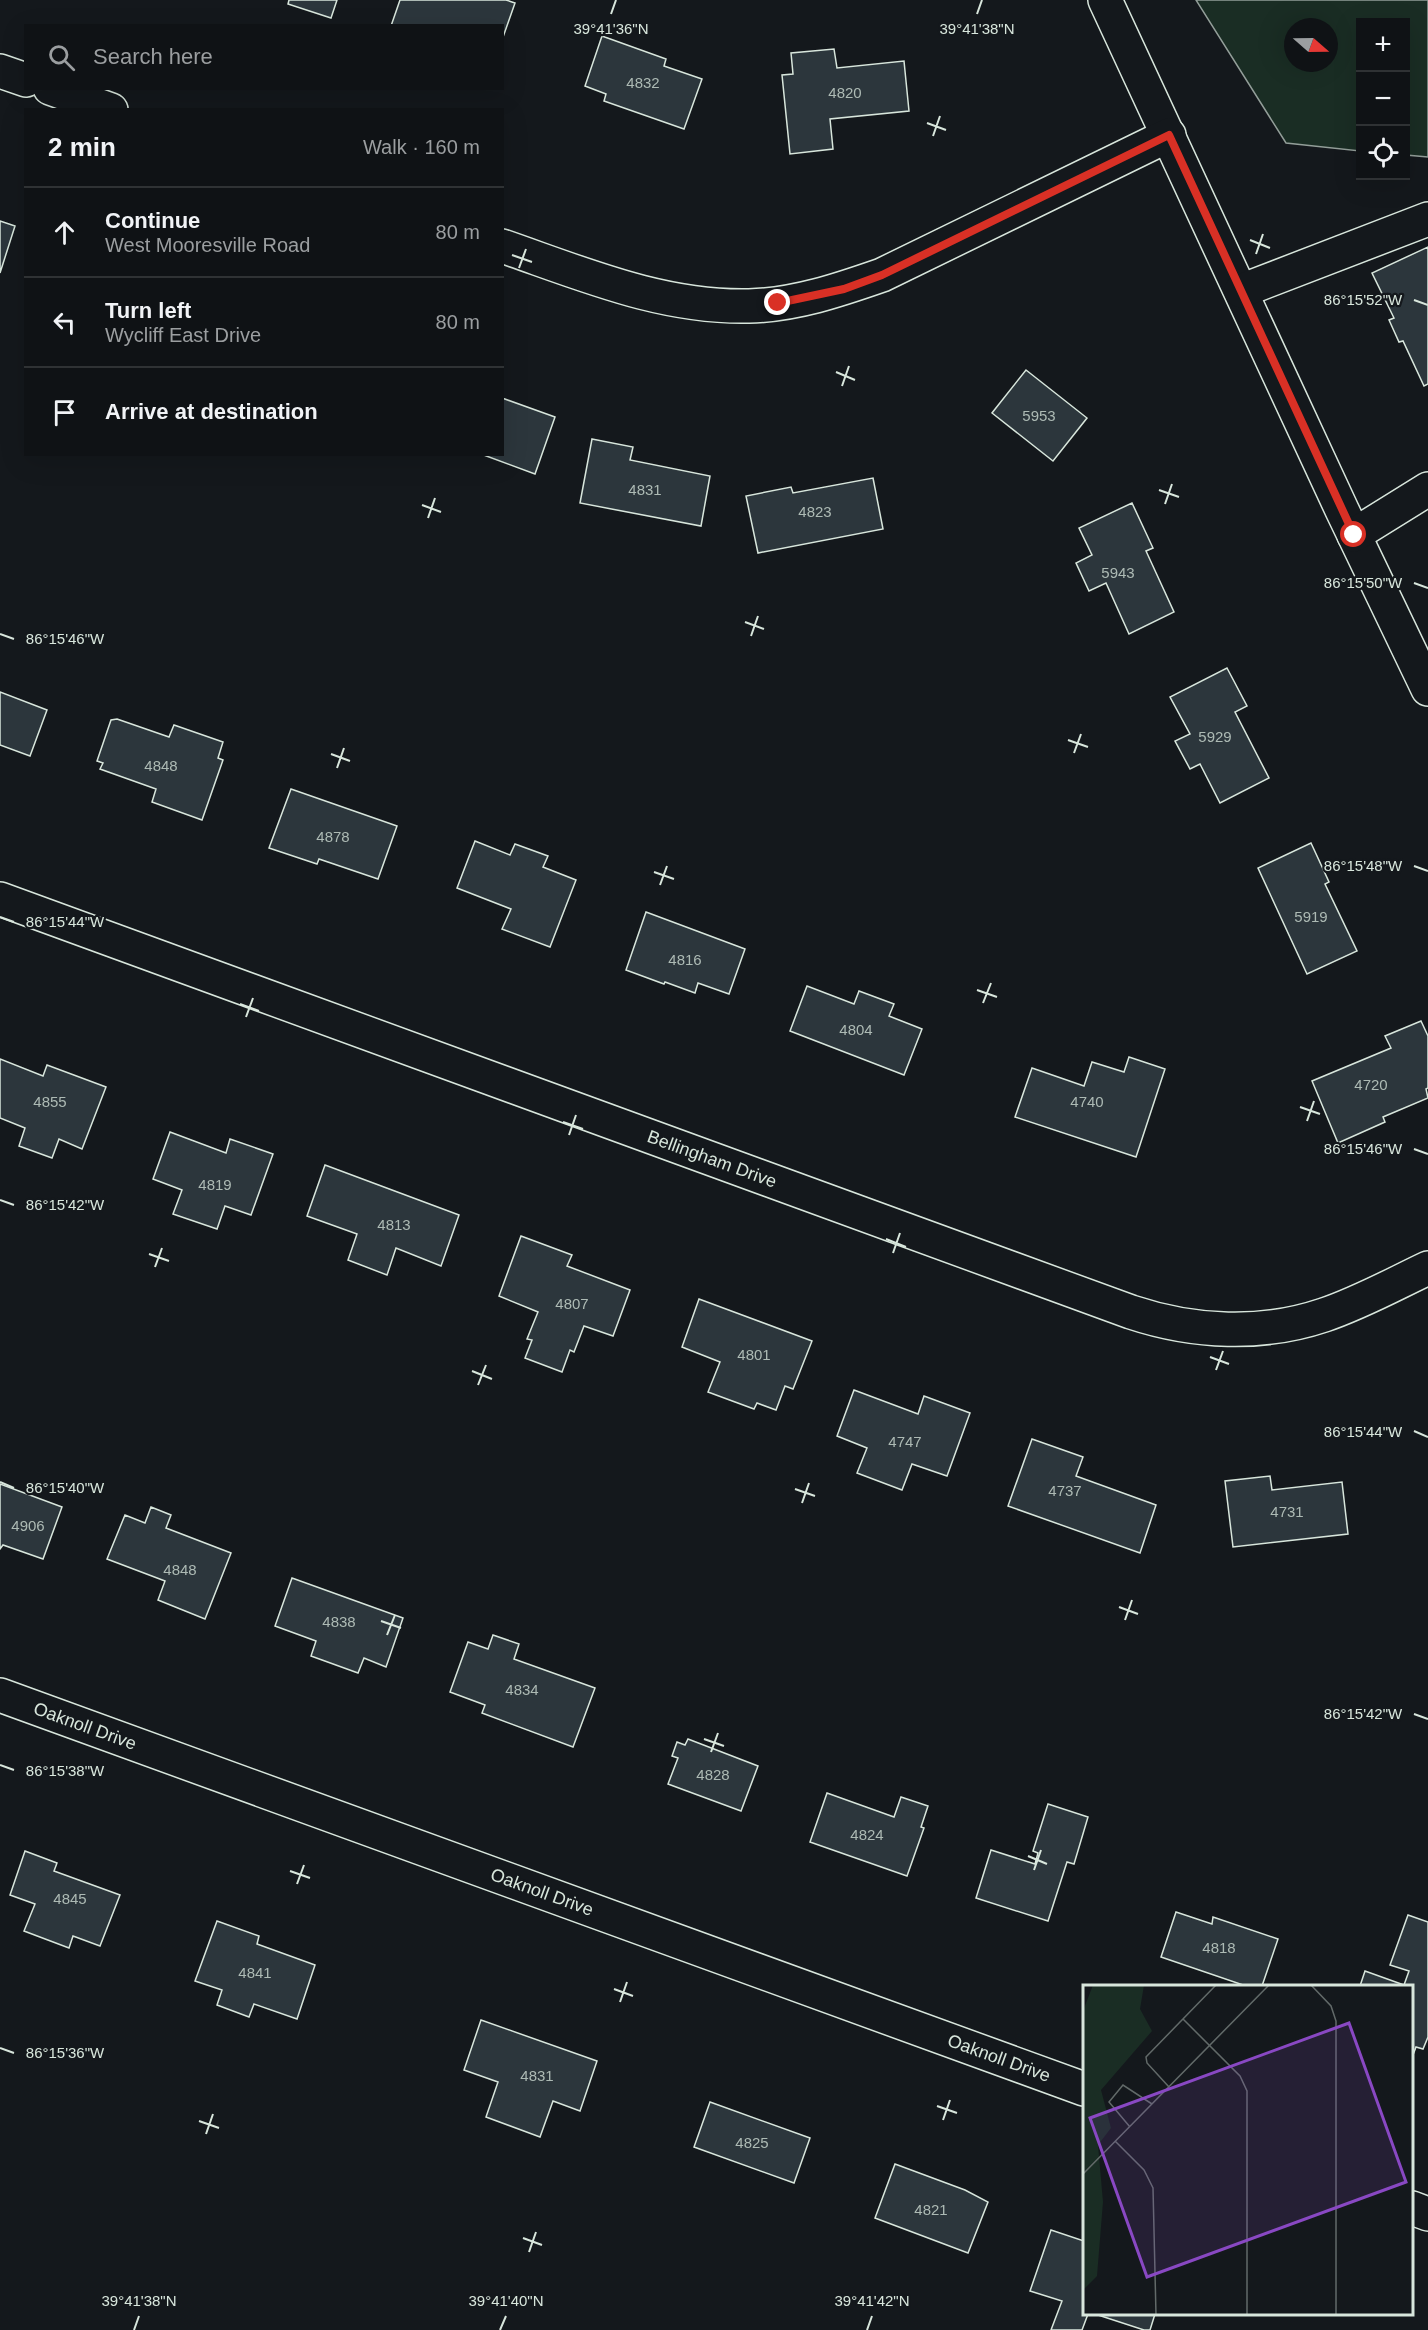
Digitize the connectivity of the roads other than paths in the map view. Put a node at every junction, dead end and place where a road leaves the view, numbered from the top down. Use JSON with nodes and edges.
{"nodes":[{"id":1,"x":1105,"y":0,"type":"edge"},
{"id":2,"x":0,"y":71,"type":"edge"},
{"id":3,"x":24,"y":79,"type":"edge"},
{"id":4,"x":56,"y":90,"type":"edge"},
{"id":5,"x":105,"y":108,"type":"edge"},
{"id":6,"x":1169,"y":135,"type":"junction"},
{"id":7,"x":1428,"y":219,"type":"edge"},
{"id":8,"x":504,"y":247,"type":"edge"},
{"id":9,"x":1241,"y":291,"type":"junction"},
{"id":10,"x":1428,"y":489,"type":"edge"},
{"id":11,"x":1354,"y":535,"type":"junction"},
{"id":12,"x":1428,"y":689,"type":"edge"},
{"id":13,"x":0,"y":899,"type":"edge"},
{"id":14,"x":1428,"y":1268,"type":"edge"},
{"id":15,"x":0,"y":1695,"type":"edge"},
{"id":16,"x":1083,"y":2089,"type":"edge"},
{"id":17,"x":1413,"y":2208,"type":"edge"},
{"id":18,"x":1428,"y":2214,"type":"edge"}],
"edges":[{"from":1,"to":6,"type":"street"},
{"from":2,"to":3,"type":"street"},
{"from":4,"to":5,"type":"street"},
{"from":6,"to":8,"type":"street"},
{"from":6,"to":9,"type":"street"},
{"from":7,"to":9,"type":"street"},
{"from":9,"to":11,"type":"street"},
{"from":10,"to":11,"type":"street"},
{"from":11,"to":12,"type":"street"},
{"from":13,"to":14,"type":"street","name":"Bellingham Drive"},
{"from":15,"to":16,"type":"street","name":"Oaknoll Drive"},
{"from":17,"to":18,"type":"street"}]}
